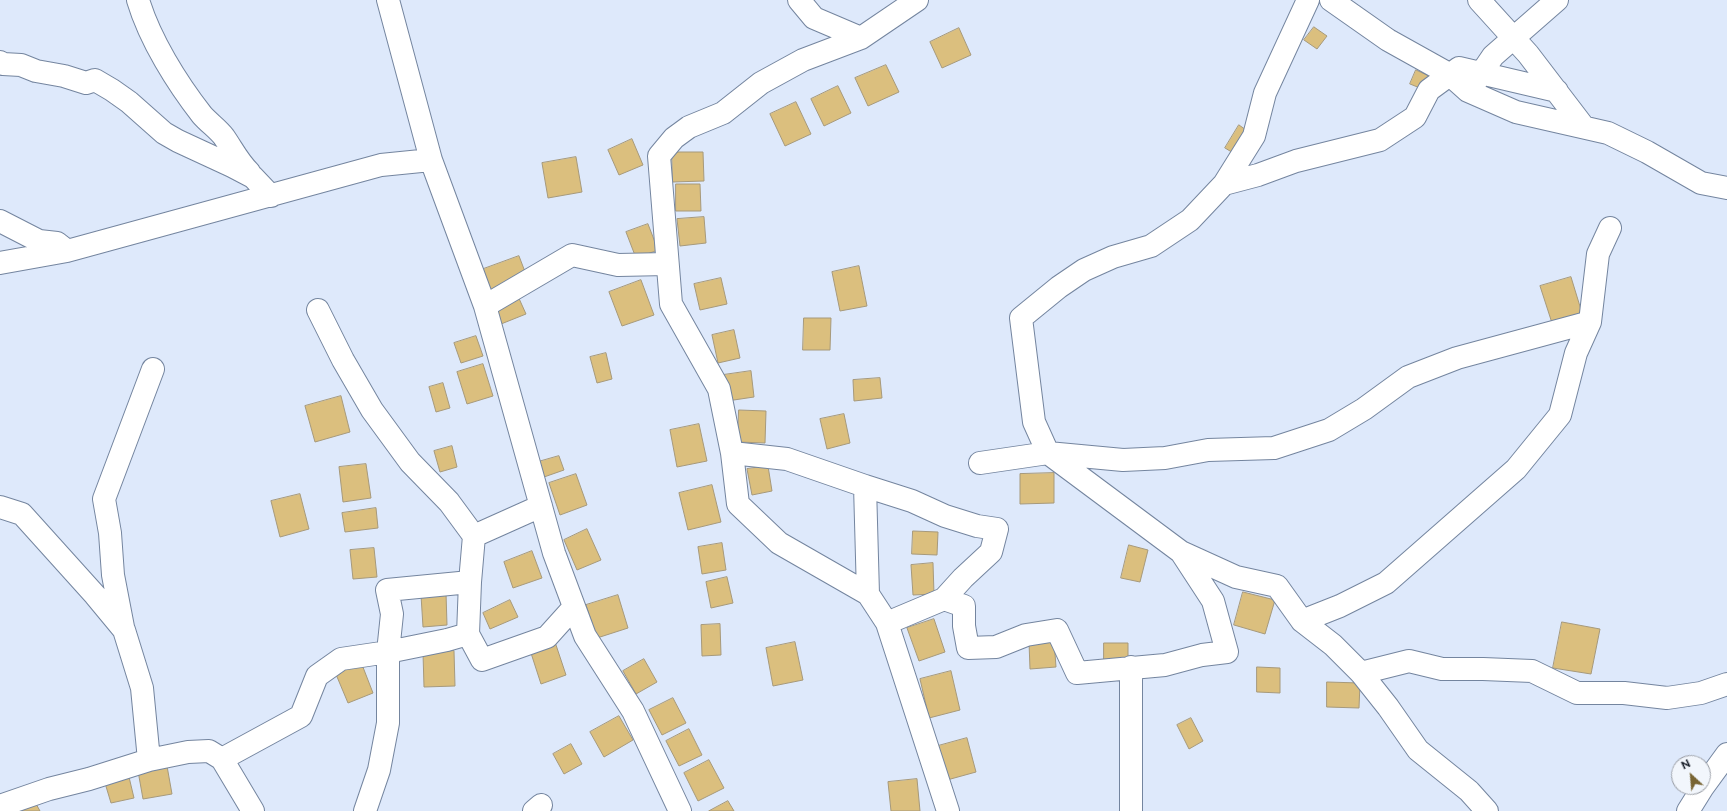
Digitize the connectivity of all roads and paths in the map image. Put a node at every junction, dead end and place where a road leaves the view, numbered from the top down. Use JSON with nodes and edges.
{"nodes":[{"id":1,"x":138,"y":0,"type":"edge"},
{"id":2,"x":388,"y":0,"type":"edge"},
{"id":3,"x":799,"y":0,"type":"edge"},
{"id":4,"x":917,"y":0,"type":"edge"},
{"id":5,"x":1308,"y":0,"type":"edge"},
{"id":6,"x":1331,"y":0,"type":"edge"},
{"id":7,"x":1479,"y":0,"type":"edge"},
{"id":8,"x":1557,"y":0,"type":"edge"},
{"id":9,"x":861,"y":38,"type":"junction"},
{"id":10,"x":1513,"y":38,"type":"junction"},
{"id":11,"x":0,"y":62,"type":"edge"},
{"id":12,"x":1481,"y":73,"type":"junction"},
{"id":13,"x":1449,"y":74,"type":"junction"},
{"id":14,"x":1557,"y":91,"type":"junction"},
{"id":15,"x":1468,"y":92,"type":"junction"},
{"id":16,"x":1583,"y":126,"type":"junction"},
{"id":17,"x":431,"y":160,"type":"junction"},
{"id":18,"x":1224,"y":184,"type":"junction"},
{"id":19,"x":1727,"y":188,"type":"edge"},
{"id":20,"x":271,"y":196,"type":"junction"},
{"id":21,"x":0,"y":221,"type":"edge"},
{"id":22,"x":1610,"y":228,"type":"dead end"},
{"id":23,"x":67,"y":251,"type":"junction"},
{"id":24,"x":0,"y":263,"type":"edge"},
{"id":25,"x":667,"y":264,"type":"junction"},
{"id":26,"x":485,"y":306,"type":"junction"},
{"id":27,"x":318,"y":310,"type":"dead end"},
{"id":28,"x":1590,"y":322,"type":"junction"},
{"id":29,"x":153,"y":369,"type":"dead end"},
{"id":30,"x":1048,"y":453,"type":"junction"},
{"id":31,"x":732,"y":454,"type":"junction"},
{"id":32,"x":980,"y":463,"type":"dead end"},
{"id":33,"x":865,"y":486,"type":"junction"},
{"id":34,"x":541,"y":506,"type":"junction"},
{"id":35,"x":0,"y":507,"type":"edge"},
{"id":36,"x":474,"y":536,"type":"junction"},
{"id":37,"x":1181,"y":552,"type":"junction"},
{"id":38,"x":470,"y":582,"type":"junction"},
{"id":39,"x":868,"y":594,"type":"junction"},
{"id":40,"x":944,"y":599,"type":"junction"},
{"id":41,"x":574,"y":606,"type":"junction"},
{"id":42,"x":1302,"y":621,"type":"junction"},
{"id":43,"x":887,"y":623,"type":"junction"},
{"id":44,"x":124,"y":630,"type":"junction"},
{"id":45,"x":468,"y":634,"type":"junction"},
{"id":46,"x":388,"y":652,"type":"junction"},
{"id":47,"x":1131,"y":667,"type":"junction"},
{"id":48,"x":1361,"y":673,"type":"junction"},
{"id":49,"x":1727,"y":684,"type":"edge"},
{"id":50,"x":1727,"y":754,"type":"edge"},
{"id":51,"x":222,"y":759,"type":"junction"},
{"id":52,"x":149,"y":760,"type":"junction"},
{"id":53,"x":1711,"y":776,"type":"edge"},
{"id":54,"x":1698,"y":795,"type":"edge"},
{"id":55,"x":0,"y":806,"type":"edge"},
{"id":56,"x":253,"y":811,"type":"edge"},
{"id":57,"x":366,"y":811,"type":"edge"},
{"id":58,"x":680,"y":811,"type":"edge"},
{"id":59,"x":948,"y":811,"type":"edge"},
{"id":60,"x":1131,"y":811,"type":"edge"},
{"id":61,"x":1487,"y":811,"type":"edge"},
{"id":62,"x":1688,"y":811,"type":"edge"}],
"edges":[{"from":1,"to":20,"type":"street"},
{"from":2,"to":17,"type":"street"},
{"from":3,"to":9,"type":"street"},
{"from":4,"to":9,"type":"street"},
{"from":5,"to":18,"type":"street"},
{"from":6,"to":13,"type":"street"},
{"from":7,"to":10,"type":"street"},
{"from":8,"to":10,"type":"street"},
{"from":9,"to":25,"type":"street"},
{"from":10,"to":12,"type":"street"},
{"from":10,"to":14,"type":"street"},
{"from":11,"to":20,"type":"street"},
{"from":12,"to":13,"type":"street"},
{"from":12,"to":14,"type":"street"},
{"from":12,"to":15,"type":"street"},
{"from":13,"to":15,"type":"street"},
{"from":13,"to":18,"type":"street"},
{"from":14,"to":16,"type":"street"},
{"from":15,"to":16,"type":"street"},
{"from":16,"to":19,"type":"street"},
{"from":17,"to":20,"type":"street"},
{"from":17,"to":26,"type":"street"},
{"from":18,"to":30,"type":"street"},
{"from":20,"to":23,"type":"street"},
{"from":21,"to":23,"type":"street"},
{"from":22,"to":28,"type":"street"},
{"from":23,"to":24,"type":"street"},
{"from":25,"to":26,"type":"street"},
{"from":25,"to":31,"type":"street"},
{"from":26,"to":34,"type":"street"},
{"from":27,"to":36,"type":"street"},
{"from":28,"to":30,"type":"street"},
{"from":28,"to":42,"type":"street"},
{"from":29,"to":44,"type":"street"},
{"from":30,"to":32,"type":"street"},
{"from":30,"to":37,"type":"street"},
{"from":31,"to":33,"type":"street"},
{"from":31,"to":39,"type":"street"},
{"from":33,"to":39,"type":"street"},
{"from":33,"to":40,"type":"street"},
{"from":34,"to":36,"type":"street"},
{"from":34,"to":41,"type":"street"},
{"from":35,"to":44,"type":"street"},
{"from":36,"to":38,"type":"street"},
{"from":37,"to":42,"type":"street"},
{"from":37,"to":47,"type":"street"},
{"from":38,"to":45,"type":"street"},
{"from":38,"to":46,"type":"street"},
{"from":39,"to":43,"type":"street"},
{"from":40,"to":43,"type":"street"},
{"from":40,"to":47,"type":"street"},
{"from":41,"to":45,"type":"street"},
{"from":41,"to":58,"type":"street"},
{"from":42,"to":48,"type":"street"},
{"from":43,"to":59,"type":"street"},
{"from":44,"to":52,"type":"street"},
{"from":45,"to":46,"type":"street"},
{"from":46,"to":51,"type":"street"},
{"from":46,"to":57,"type":"street"},
{"from":47,"to":60,"type":"street"},
{"from":48,"to":49,"type":"street"},
{"from":48,"to":61,"type":"street"},
{"from":50,"to":53,"type":"street"},
{"from":51,"to":52,"type":"street"},
{"from":51,"to":56,"type":"street"},
{"from":52,"to":55,"type":"street"},
{"from":54,"to":62,"type":"street"}]}
